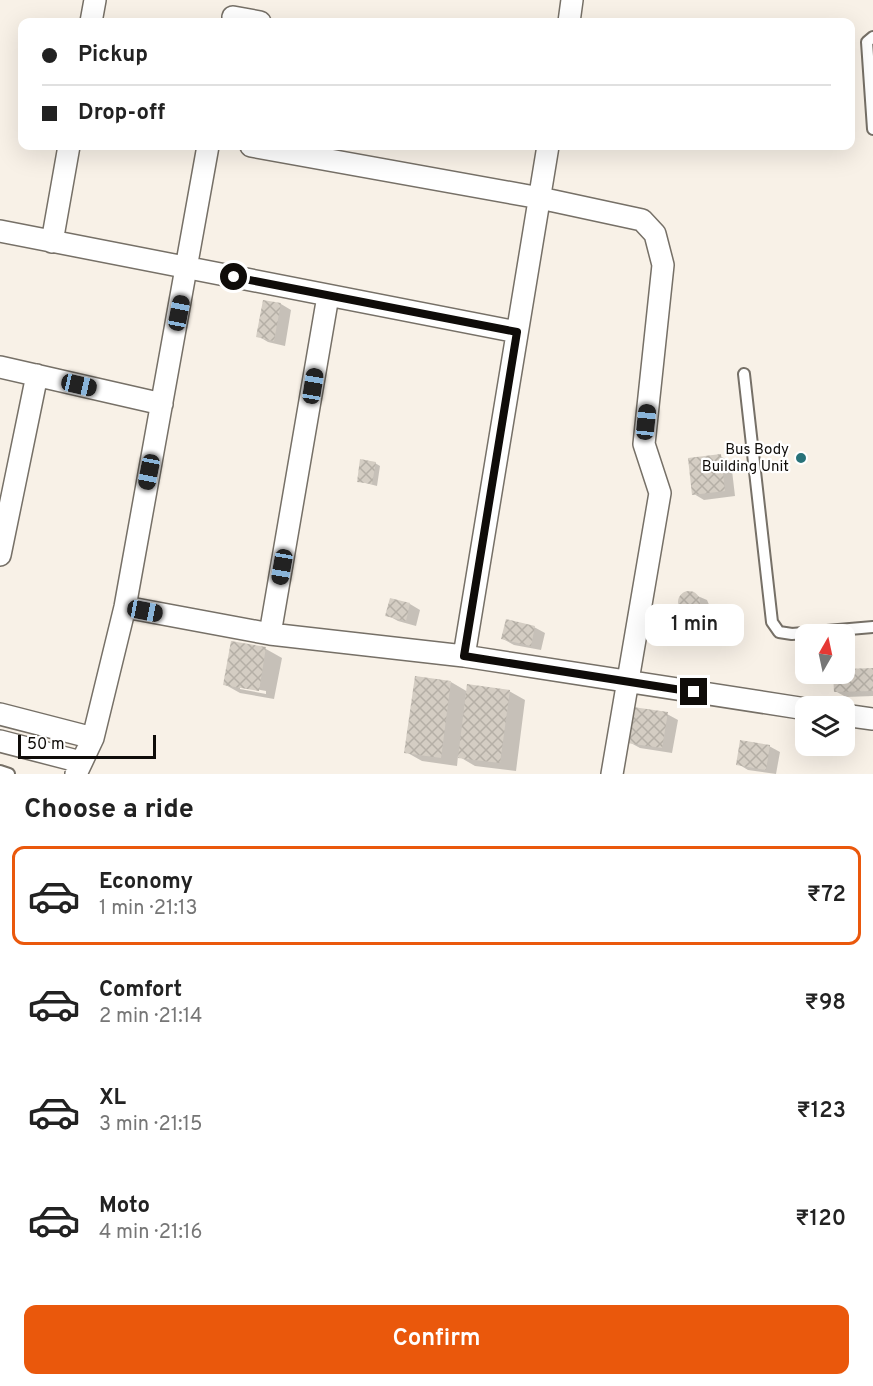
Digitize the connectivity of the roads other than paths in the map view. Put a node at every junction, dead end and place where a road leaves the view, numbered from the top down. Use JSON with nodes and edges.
{"nodes":[{"id":1,"x":95,"y":0,"type":"edge"},
{"id":2,"x":572,"y":0,"type":"edge"},
{"id":3,"x":234,"y":13,"type":"edge"},
{"id":4,"x":92,"y":18,"type":"edge"},
{"id":5,"x":248,"y":18,"type":"edge"},
{"id":6,"x":570,"y":18,"type":"edge"},
{"id":7,"x":873,"y":37,"type":"edge"},
{"id":8,"x":873,"y":129,"type":"edge"},
{"id":9,"x":68,"y":150,"type":"edge"},
{"id":10,"x":207,"y":150,"type":"edge"},
{"id":11,"x":273,"y":150,"type":"edge"},
{"id":12,"x":547,"y":150,"type":"edge"},
{"id":13,"x":540,"y":198,"type":"junction"},
{"id":14,"x":0,"y":231,"type":"edge"},
{"id":15,"x":52,"y":242,"type":"junction"},
{"id":16,"x":187,"y":268,"type":"junction"},
{"id":17,"x":328,"y":296,"type":"junction"},
{"id":18,"x":517,"y":332,"type":"junction"},
{"id":19,"x":0,"y":366,"type":"edge"},
{"id":20,"x":744,"y":374,"type":"dead end"},
{"id":21,"x":37,"y":375,"type":"junction"},
{"id":22,"x":162,"y":404,"type":"junction"},
{"id":23,"x":0,"y":555,"type":"edge"},
{"id":24,"x":125,"y":608,"type":"junction"},
{"id":25,"x":873,"y":627,"type":"edge"},
{"id":26,"x":270,"y":634,"type":"junction"},
{"id":27,"x":464,"y":656,"type":"junction"},
{"id":28,"x":628,"y":681,"type":"junction"},
{"id":29,"x":795,"y":707,"type":"edge"},
{"id":30,"x":0,"y":714,"type":"edge"},
{"id":31,"x":855,"y":717,"type":"edge"},
{"id":32,"x":873,"y":719,"type":"edge"},
{"id":33,"x":93,"y":738,"type":"junction"},
{"id":34,"x":0,"y":741,"type":"edge"},
{"id":35,"x":79,"y":768,"type":"edge"},
{"id":36,"x":0,"y":771,"type":"edge"},
{"id":37,"x":9,"y":774,"type":"edge"},
{"id":38,"x":612,"y":774,"type":"edge"}],
"edges":[{"from":1,"to":4,"type":"street"},
{"from":2,"to":6,"type":"street"},
{"from":3,"to":5,"type":"street"},
{"from":7,"to":8,"type":"lane"},
{"from":9,"to":15,"type":"street"},
{"from":10,"to":16,"type":"street"},
{"from":11,"to":13,"type":"street"},
{"from":12,"to":13,"type":"street"},
{"from":13,"to":18,"type":"street"},
{"from":13,"to":28,"type":"street"},
{"from":14,"to":15,"type":"street"},
{"from":15,"to":16,"type":"street"},
{"from":16,"to":17,"type":"street"},
{"from":16,"to":22,"type":"street"},
{"from":17,"to":18,"type":"street"},
{"from":17,"to":26,"type":"street"},
{"from":18,"to":27,"type":"street"},
{"from":19,"to":21,"type":"street"},
{"from":20,"to":25,"type":"lane"},
{"from":21,"to":22,"type":"street"},
{"from":21,"to":23,"type":"street"},
{"from":22,"to":24,"type":"street"},
{"from":24,"to":26,"type":"street"},
{"from":24,"to":33,"type":"street"},
{"from":26,"to":27,"type":"street"},
{"from":27,"to":28,"type":"street"},
{"from":28,"to":29,"type":"street"},
{"from":28,"to":38,"type":"street"},
{"from":30,"to":33,"type":"street"},
{"from":31,"to":32,"type":"street"},
{"from":33,"to":35,"type":"street"},
{"from":34,"to":35,"type":"street"},
{"from":36,"to":37,"type":"lane"}]}
